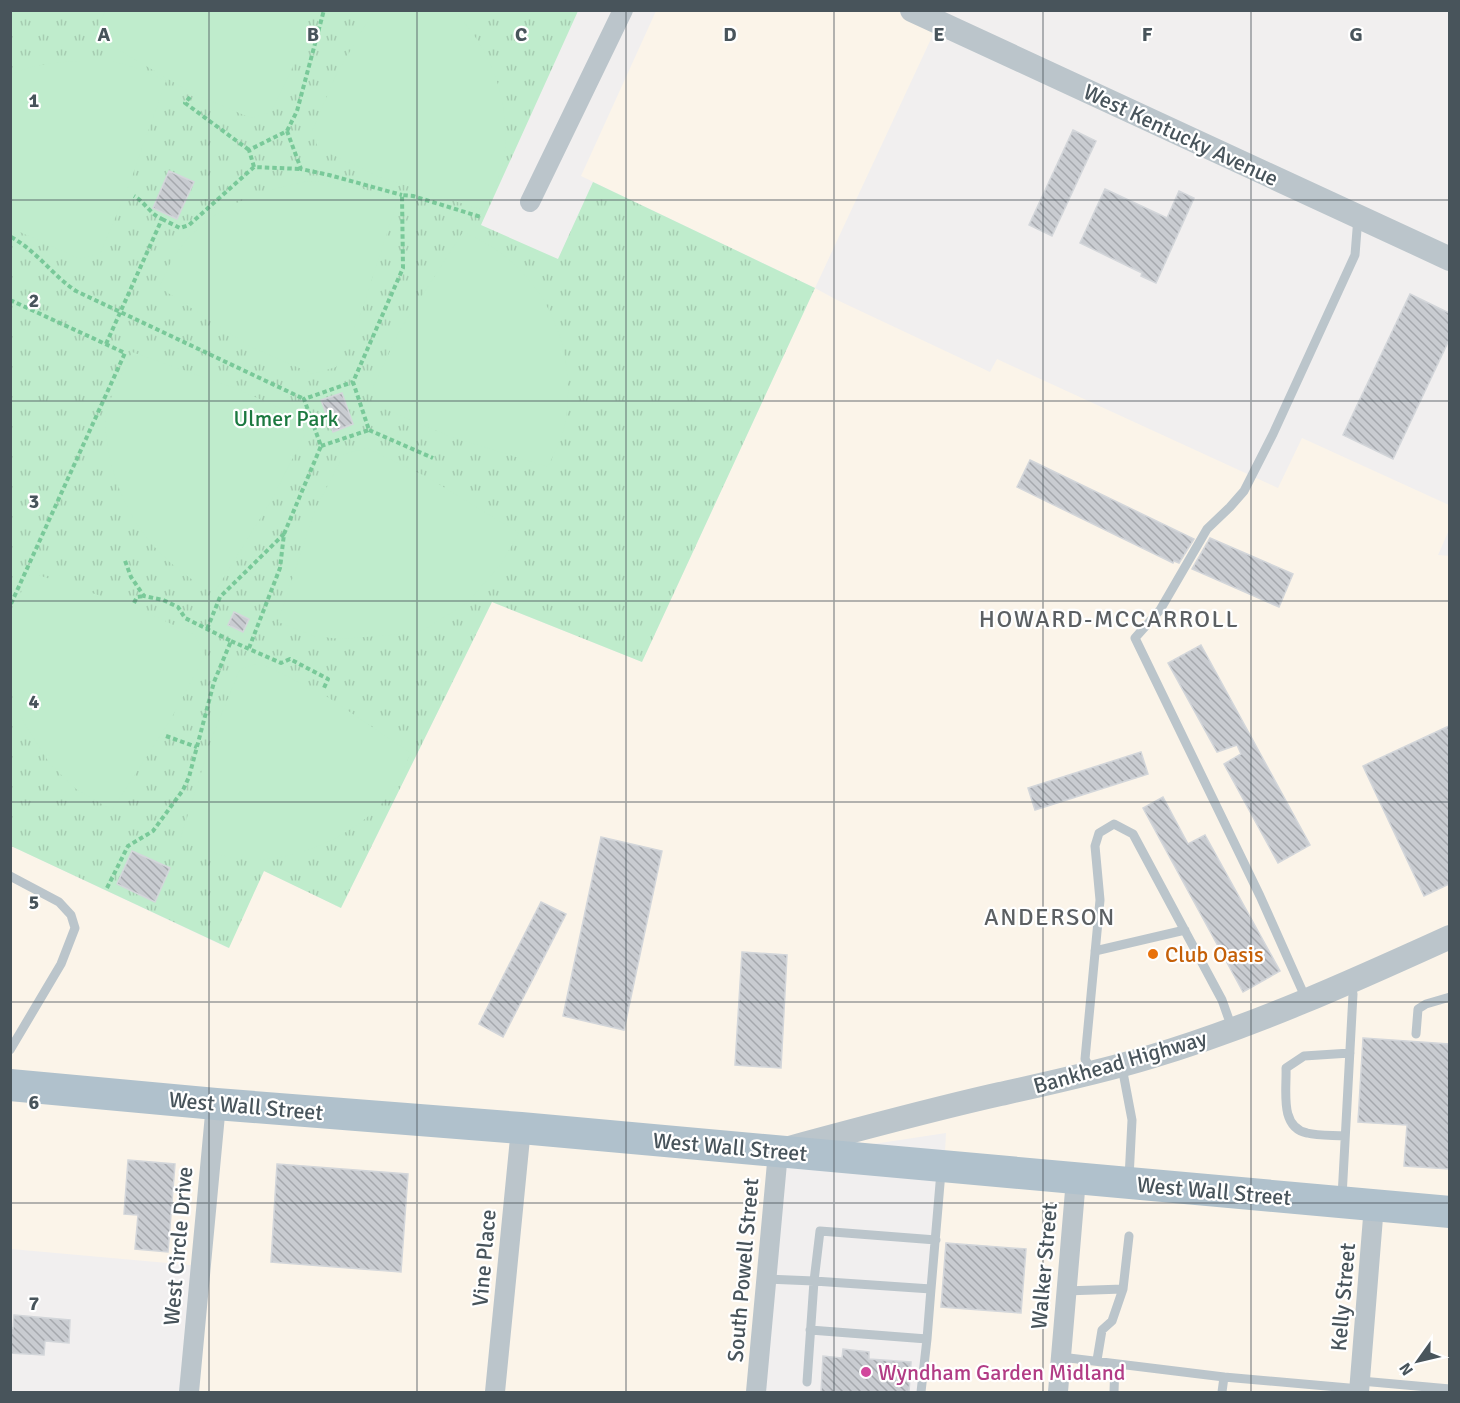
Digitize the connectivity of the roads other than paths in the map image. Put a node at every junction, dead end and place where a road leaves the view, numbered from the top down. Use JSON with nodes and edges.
{"nodes":[{"id":1,"x":623,"y":10,"type":"edge"},
{"id":2,"x":912,"y":10,"type":"edge"},
{"id":3,"x":530,"y":202,"type":"dead end"},
{"id":4,"x":1358,"y":216,"type":"junction"},
{"id":5,"x":1449,"y":259,"type":"edge"},
{"id":6,"x":10,"y":876,"type":"edge"},
{"id":7,"x":1185,"y":930,"type":"junction"},
{"id":8,"x":1449,"y":937,"type":"edge"},
{"id":9,"x":1095,"y":951,"type":"junction"},
{"id":10,"x":1349,"y":983,"type":"junction"},
{"id":11,"x":1449,"y":997,"type":"edge"},
{"id":12,"x":1307,"y":1001,"type":"junction"},
{"id":13,"x":1232,"y":1029,"type":"junction"},
{"id":14,"x":1416,"y":1034,"type":"dead end"},
{"id":15,"x":10,"y":1050,"type":"edge"},
{"id":16,"x":1350,"y":1053,"type":"junction"},
{"id":17,"x":1121,"y":1065,"type":"junction"},
{"id":18,"x":1092,"y":1072,"type":"junction"},
{"id":19,"x":10,"y":1085,"type":"edge"},
{"id":20,"x":216,"y":1104,"type":"junction"},
{"id":21,"x":521,"y":1128,"type":"junction"},
{"id":22,"x":1345,"y":1136,"type":"junction"},
{"id":23,"x":778,"y":1152,"type":"junction"},
{"id":24,"x":942,"y":1167,"type":"junction"},
{"id":25,"x":1076,"y":1179,"type":"junction"},
{"id":26,"x":1129,"y":1183,"type":"junction"},
{"id":27,"x":1341,"y":1203,"type":"junction"},
{"id":28,"x":1374,"y":1205,"type":"junction"},
{"id":29,"x":1449,"y":1212,"type":"edge"},
{"id":30,"x":1129,"y":1236,"type":"dead end"},
{"id":31,"x":936,"y":1240,"type":"junction"},
{"id":32,"x":766,"y":1279,"type":"junction"},
{"id":33,"x":813,"y":1281,"type":"junction"},
{"id":34,"x":1123,"y":1289,"type":"junction"},
{"id":35,"x":932,"y":1290,"type":"junction"},
{"id":36,"x":1065,"y":1290,"type":"junction"},
{"id":37,"x":810,"y":1330,"type":"junction"},
{"id":38,"x":927,"y":1339,"type":"junction"},
{"id":39,"x":1061,"y":1357,"type":"junction"},
{"id":40,"x":1098,"y":1360,"type":"junction"},
{"id":41,"x":1115,"y":1364,"type":"junction"},
{"id":42,"x":1224,"y":1377,"type":"junction"},
{"id":43,"x":807,"y":1382,"type":"dead end"},
{"id":44,"x":1360,"y":1388,"type":"edge"},
{"id":45,"x":1449,"y":1389,"type":"edge"},
{"id":46,"x":189,"y":1392,"type":"edge"},
{"id":47,"x":495,"y":1392,"type":"edge"},
{"id":48,"x":756,"y":1392,"type":"edge"},
{"id":49,"x":921,"y":1392,"type":"edge"},
{"id":50,"x":1058,"y":1392,"type":"edge"},
{"id":51,"x":1114,"y":1392,"type":"edge"},
{"id":52,"x":1222,"y":1392,"type":"edge"}],
"edges":[{"from":1,"to":3,"type":"street"},
{"from":2,"to":4,"type":"street","name":"West Kentucky Avenue"},
{"from":4,"to":5,"type":"street","name":"West Kentucky Avenue"},
{"from":4,"to":12,"type":"lane"},
{"from":6,"to":15,"type":"lane"},
{"from":7,"to":9,"type":"lane"},
{"from":7,"to":9,"type":"lane"},
{"from":7,"to":13,"type":"lane"},
{"from":8,"to":10,"type":"street","name":"Bankhead Highway"},
{"from":9,"to":18,"type":"lane"},
{"from":10,"to":12,"type":"street","name":"Bankhead Highway"},
{"from":10,"to":16,"type":"lane"},
{"from":11,"to":14,"type":"lane"},
{"from":12,"to":13,"type":"street","name":"Bankhead Highway"},
{"from":13,"to":17,"type":"street","name":"Bankhead Highway"},
{"from":16,"to":22,"type":"lane"},
{"from":16,"to":22,"type":"lane"},
{"from":17,"to":18,"type":"street","name":"Bankhead Highway"},
{"from":17,"to":26,"type":"lane"},
{"from":18,"to":23,"type":"street","name":"Bankhead Highway"},
{"from":19,"to":20,"type":"main road","name":"West Wall Street"},
{"from":20,"to":21,"type":"main road","name":"West Wall Street"},
{"from":20,"to":46,"type":"street","name":"West Circle Drive"},
{"from":21,"to":23,"type":"main road","name":"West Wall Street"},
{"from":21,"to":47,"type":"street","name":"Vine Place"},
{"from":22,"to":27,"type":"lane"},
{"from":23,"to":24,"type":"main road","name":"West Wall Street"},
{"from":23,"to":32,"type":"street","name":"South Powell Street"},
{"from":24,"to":25,"type":"main road","name":"West Wall Street"},
{"from":24,"to":31,"type":"lane"},
{"from":25,"to":26,"type":"main road","name":"West Wall Street"},
{"from":25,"to":36,"type":"street","name":"Walker Street"},
{"from":26,"to":27,"type":"main road","name":"West Wall Street"},
{"from":27,"to":28,"type":"main road","name":"West Wall Street"},
{"from":28,"to":29,"type":"main road","name":"West Wall Street"},
{"from":28,"to":44,"type":"street","name":"Kelly Street"},
{"from":30,"to":34,"type":"lane"},
{"from":31,"to":33,"type":"lane"},
{"from":31,"to":35,"type":"lane"},
{"from":32,"to":33,"type":"lane"},
{"from":32,"to":48,"type":"street","name":"South Powell Street"},
{"from":33,"to":35,"type":"lane"},
{"from":33,"to":37,"type":"lane"},
{"from":34,"to":36,"type":"lane"},
{"from":34,"to":40,"type":"lane"},
{"from":35,"to":38,"type":"lane"},
{"from":36,"to":39,"type":"street","name":"Walker Street"},
{"from":37,"to":38,"type":"lane"},
{"from":37,"to":43,"type":"lane"},
{"from":38,"to":49,"type":"lane"},
{"from":39,"to":40,"type":"lane"},
{"from":39,"to":50,"type":"street","name":"Walker Street"},
{"from":40,"to":41,"type":"lane"},
{"from":41,"to":42,"type":"lane"},
{"from":41,"to":51,"type":"lane"},
{"from":42,"to":44,"type":"lane"},
{"from":42,"to":52,"type":"lane"},
{"from":44,"to":45,"type":"lane"}]}
